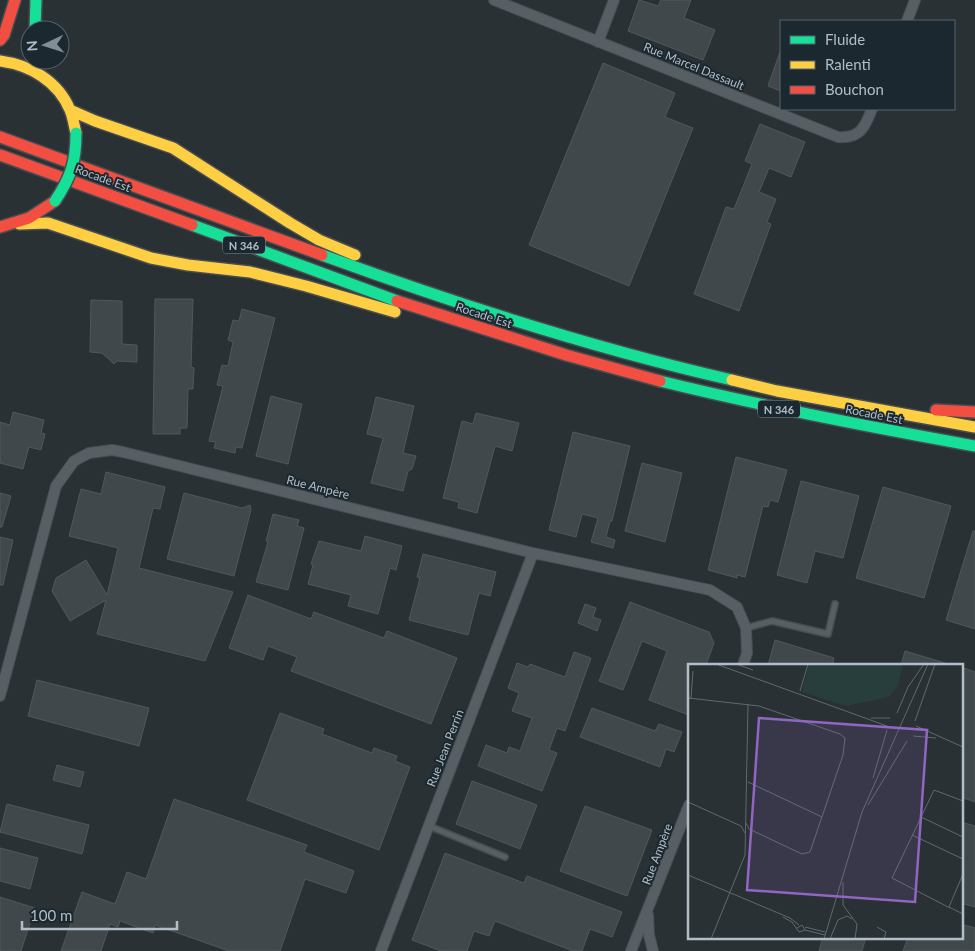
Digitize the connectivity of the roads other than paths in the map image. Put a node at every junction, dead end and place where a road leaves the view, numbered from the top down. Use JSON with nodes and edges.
{"nodes":[{"id":1,"x":15,"y":0,"type":"edge"},
{"id":2,"x":36,"y":0,"type":"edge"},
{"id":3,"x":495,"y":0,"type":"edge"},
{"id":4,"x":614,"y":0,"type":"edge"},
{"id":5,"x":916,"y":0,"type":"edge"},
{"id":6,"x":35,"y":20,"type":"edge"},
{"id":7,"x":907,"y":20,"type":"edge"},
{"id":8,"x":0,"y":40,"type":"edge"},
{"id":9,"x":598,"y":42,"type":"junction"},
{"id":10,"x":0,"y":61,"type":"edge"},
{"id":11,"x":40,"y":70,"type":"edge"},
{"id":12,"x":41,"y":74,"type":"junction"},
{"id":13,"x":70,"y":110,"type":"junction"},
{"id":14,"x":872,"y":110,"type":"edge"},
{"id":15,"x":0,"y":137,"type":"edge"},
{"id":16,"x":0,"y":155,"type":"edge"},
{"id":17,"x":19,"y":224,"type":"junction"},
{"id":18,"x":0,"y":227,"type":"edge"},
{"id":19,"x":449,"y":300,"type":"junction"},
{"id":20,"x":489,"y":332,"type":"junction"},
{"id":21,"x":975,"y":412,"type":"edge"},
{"id":22,"x":893,"y":413,"type":"junction"},
{"id":23,"x":975,"y":427,"type":"edge"},
{"id":24,"x":920,"y":436,"type":"junction"},
{"id":25,"x":975,"y":446,"type":"edge"},
{"id":26,"x":975,"y":456,"type":"edge"},
{"id":27,"x":533,"y":553,"type":"junction"},
{"id":28,"x":835,"y":604,"type":"dead end"},
{"id":29,"x":746,"y":628,"type":"junction"},
{"id":30,"x":742,"y":664,"type":"edge"},
{"id":31,"x":0,"y":696,"type":"edge"},
{"id":32,"x":688,"y":808,"type":"edge"},
{"id":33,"x":429,"y":826,"type":"junction"},
{"id":34,"x":504,"y":857,"type":"dead end"},
{"id":35,"x":648,"y":912,"type":"junction"},
{"id":36,"x":381,"y":951,"type":"edge"},
{"id":37,"x":631,"y":951,"type":"edge"},
{"id":38,"x":653,"y":951,"type":"edge"}],
"edges":[{"from":1,"to":8,"type":"main road"},
{"from":2,"to":6,"type":"main road"},
{"from":3,"to":9,"type":"street","name":"Rue Marcel Dassault"},
{"from":4,"to":9,"type":"street"},
{"from":5,"to":7,"type":"street"},
{"from":9,"to":14,"type":"street","name":"Rue Marcel Dassault"},
{"from":10,"to":12,"type":"main road"},
{"from":11,"to":12,"type":"main road"},
{"from":12,"to":13,"type":"main road"},
{"from":13,"to":17,"type":"main road","bridge":true},
{"from":13,"to":19,"type":"main road"},
{"from":15,"to":19,"type":"main road","name":"Rocade Est","number":"N 346"},
{"from":16,"to":20,"type":"main road","name":"Rocade Est","number":"N 346"},
{"from":17,"to":18,"type":"main road"},
{"from":17,"to":20,"type":"main road"},
{"from":19,"to":22,"type":"main road","name":"Rocade Est","number":"N 346"},
{"from":20,"to":24,"type":"main road","name":"Rocade Est","number":"N 346"},
{"from":21,"to":22,"type":"main road"},
{"from":22,"to":23,"type":"main road","name":"Rocade Est","number":"N 346"},
{"from":24,"to":25,"type":"main road","name":"Rocade Est","number":"N 346"},
{"from":24,"to":26,"type":"main road"},
{"from":27,"to":29,"type":"street","name":"Rue Ampère"},
{"from":27,"to":31,"type":"street","name":"Rue Ampère"},
{"from":27,"to":33,"type":"street","name":"Rue Jean Perrin"},
{"from":28,"to":29,"type":"lane"},
{"from":29,"to":30,"type":"street","name":"Rue Ampère"},
{"from":32,"to":35,"type":"street","name":"Rue Ampère"},
{"from":33,"to":34,"type":"lane"},
{"from":33,"to":36,"type":"street","name":"Rue Jean Perrin"},
{"from":35,"to":37,"type":"street","name":"Rue Ampère"},
{"from":35,"to":38,"type":"street","name":"Rue Ampère"}]}
